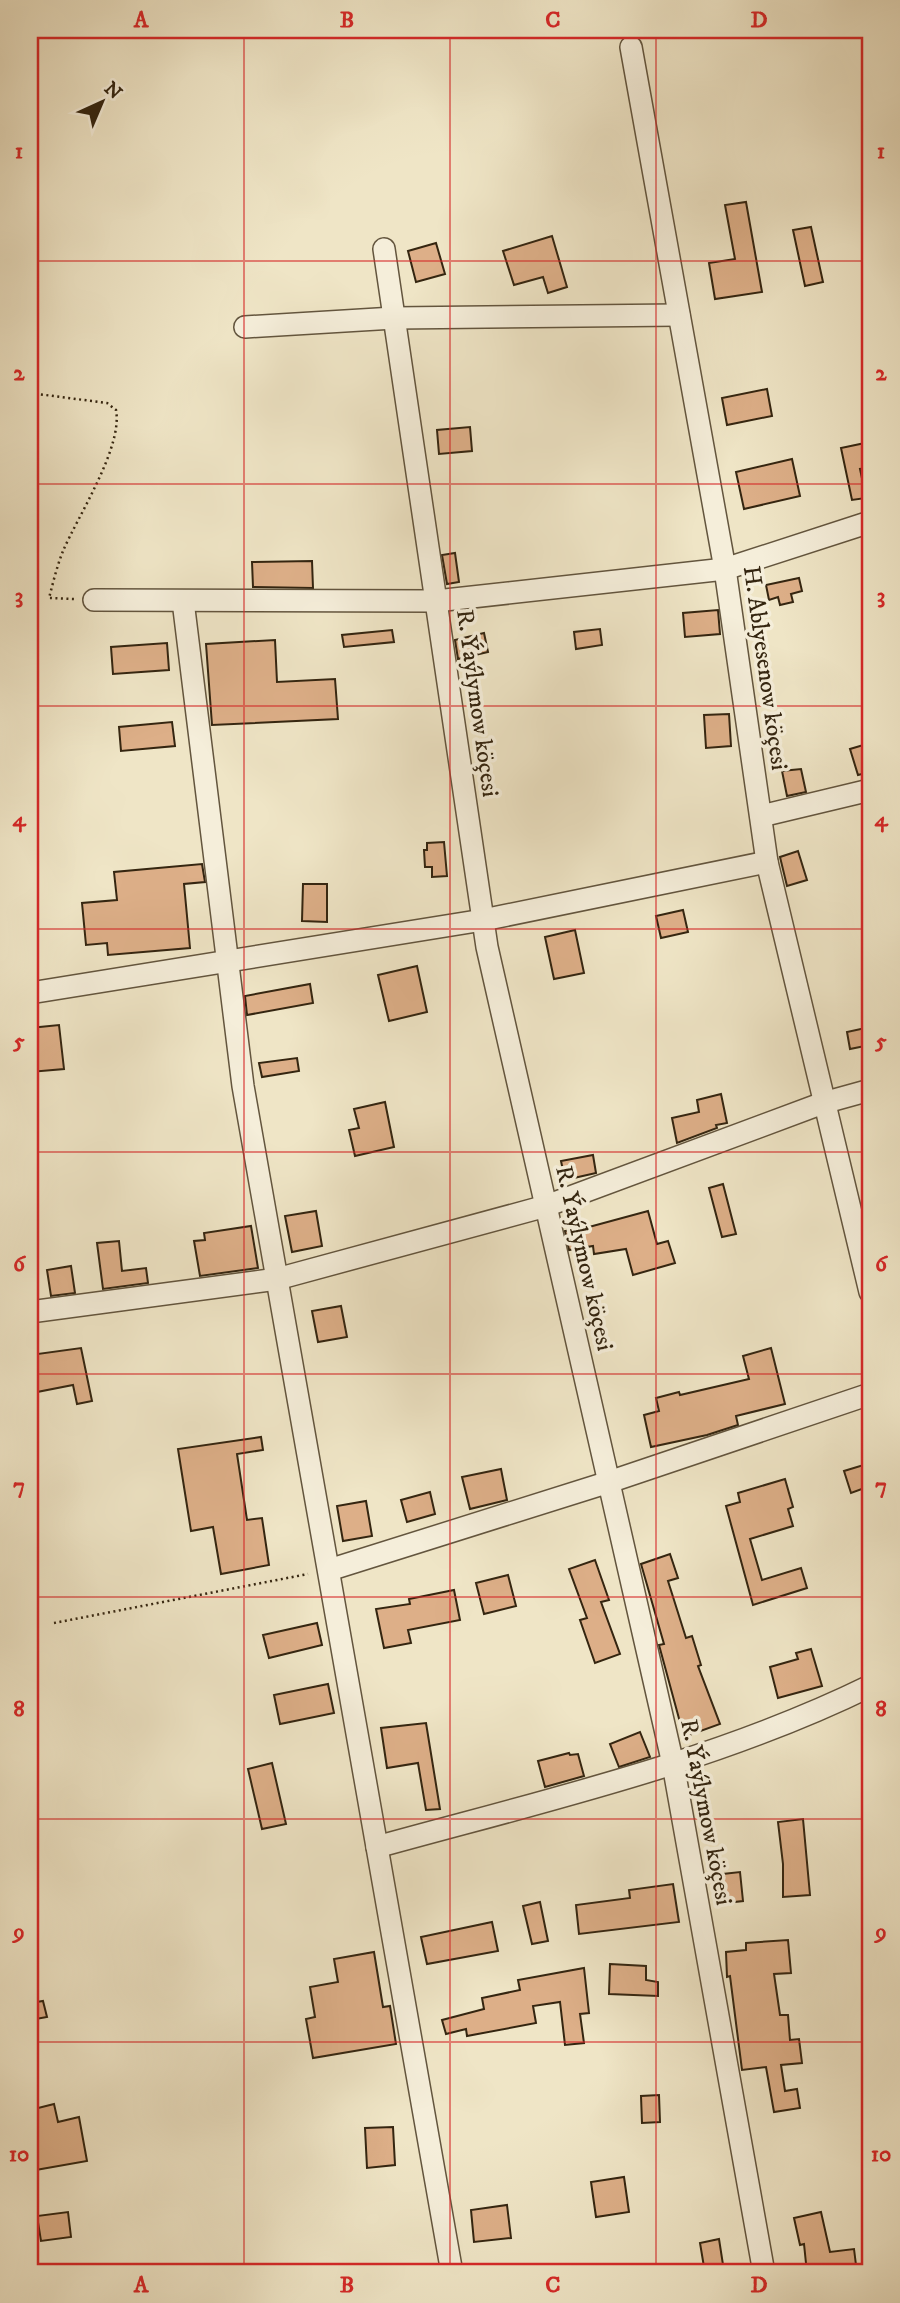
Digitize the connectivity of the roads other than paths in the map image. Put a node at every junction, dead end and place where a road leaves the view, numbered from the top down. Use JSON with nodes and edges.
{"nodes":[{"id":1,"x":631,"y":47,"type":"dead end"},
{"id":2,"x":384,"y":249,"type":"dead end"},
{"id":3,"x":679,"y":315,"type":"junction"},
{"id":4,"x":394,"y":318,"type":"junction"},
{"id":5,"x":245,"y":327,"type":"dead end"},
{"id":6,"x":870,"y":522,"type":"edge"},
{"id":7,"x":725,"y":569,"type":"junction"},
{"id":8,"x":94,"y":600,"type":"road end"},
{"id":9,"x":183,"y":601,"type":"junction"},
{"id":10,"x":436,"y":601,"type":"junction"},
{"id":11,"x":870,"y":790,"type":"edge"},
{"id":12,"x":761,"y":816,"type":"junction"},
{"id":13,"x":767,"y":862,"type":"junction"},
{"id":14,"x":483,"y":920,"type":"junction"},
{"id":15,"x":228,"y":961,"type":"junction"},
{"id":16,"x":30,"y":993,"type":"edge"},
{"id":17,"x":870,"y":1090,"type":"edge"},
{"id":18,"x":823,"y":1103,"type":"junction"},
{"id":19,"x":546,"y":1206,"type":"junction"},
{"id":20,"x":277,"y":1279,"type":"junction"},
{"id":21,"x":870,"y":1292,"type":"edge"},
{"id":22,"x":30,"y":1312,"type":"edge"},
{"id":23,"x":870,"y":1394,"type":"edge"},
{"id":24,"x":609,"y":1482,"type":"junction"},
{"id":25,"x":329,"y":1570,"type":"junction"},
{"id":26,"x":870,"y":1686,"type":"edge"},
{"id":27,"x":673,"y":1764,"type":"junction"},
{"id":28,"x":377,"y":1847,"type":"junction"},
{"id":29,"x":452,"y":2273,"type":"edge"},
{"id":30,"x":764,"y":2273,"type":"edge"}],
"edges":[{"from":1,"to":3,"type":"street","name":"H. Ablyesenow köçesi"},
{"from":2,"to":4,"type":"street","name":"R. Ýaýlymow köçesi"},
{"from":3,"to":4,"type":"street"},
{"from":3,"to":7,"type":"street","name":"H. Ablyesenow köçesi"},
{"from":4,"to":5,"type":"street"},
{"from":4,"to":10,"type":"street","name":"R. Ýaýlymow köçesi"},
{"from":6,"to":7,"type":"street"},
{"from":7,"to":10,"type":"street"},
{"from":7,"to":12,"type":"street","name":"H. Ablyesenow köçesi"},
{"from":8,"to":9,"type":"street"},
{"from":9,"to":10,"type":"street"},
{"from":9,"to":15,"type":"street"},
{"from":10,"to":14,"type":"street","name":"R. Ýaýlymow köçesi"},
{"from":11,"to":12,"type":"street"},
{"from":12,"to":13,"type":"street","name":"H. Ablyesenow köçesi"},
{"from":13,"to":14,"type":"street"},
{"from":13,"to":18,"type":"street","name":"H. Ablyesenow köçesi"},
{"from":14,"to":15,"type":"street"},
{"from":14,"to":19,"type":"street","name":"R. Ýaýlymow köçesi"},
{"from":15,"to":16,"type":"street"},
{"from":15,"to":20,"type":"street"},
{"from":17,"to":18,"type":"street"},
{"from":18,"to":19,"type":"street"},
{"from":18,"to":21,"type":"street","name":"H. Ablyesenow köçesi"},
{"from":19,"to":20,"type":"street"},
{"from":19,"to":24,"type":"street","name":"R. Ýaýlymow köçesi"},
{"from":20,"to":22,"type":"street"},
{"from":20,"to":25,"type":"street"},
{"from":23,"to":24,"type":"street"},
{"from":24,"to":25,"type":"street"},
{"from":24,"to":27,"type":"street","name":"R. Ýaýlymow köçesi"},
{"from":25,"to":28,"type":"street"},
{"from":26,"to":27,"type":"street"},
{"from":27,"to":28,"type":"street"},
{"from":27,"to":30,"type":"street","name":"R. Ýaýlymow köçesi"},
{"from":28,"to":29,"type":"street"}]}
